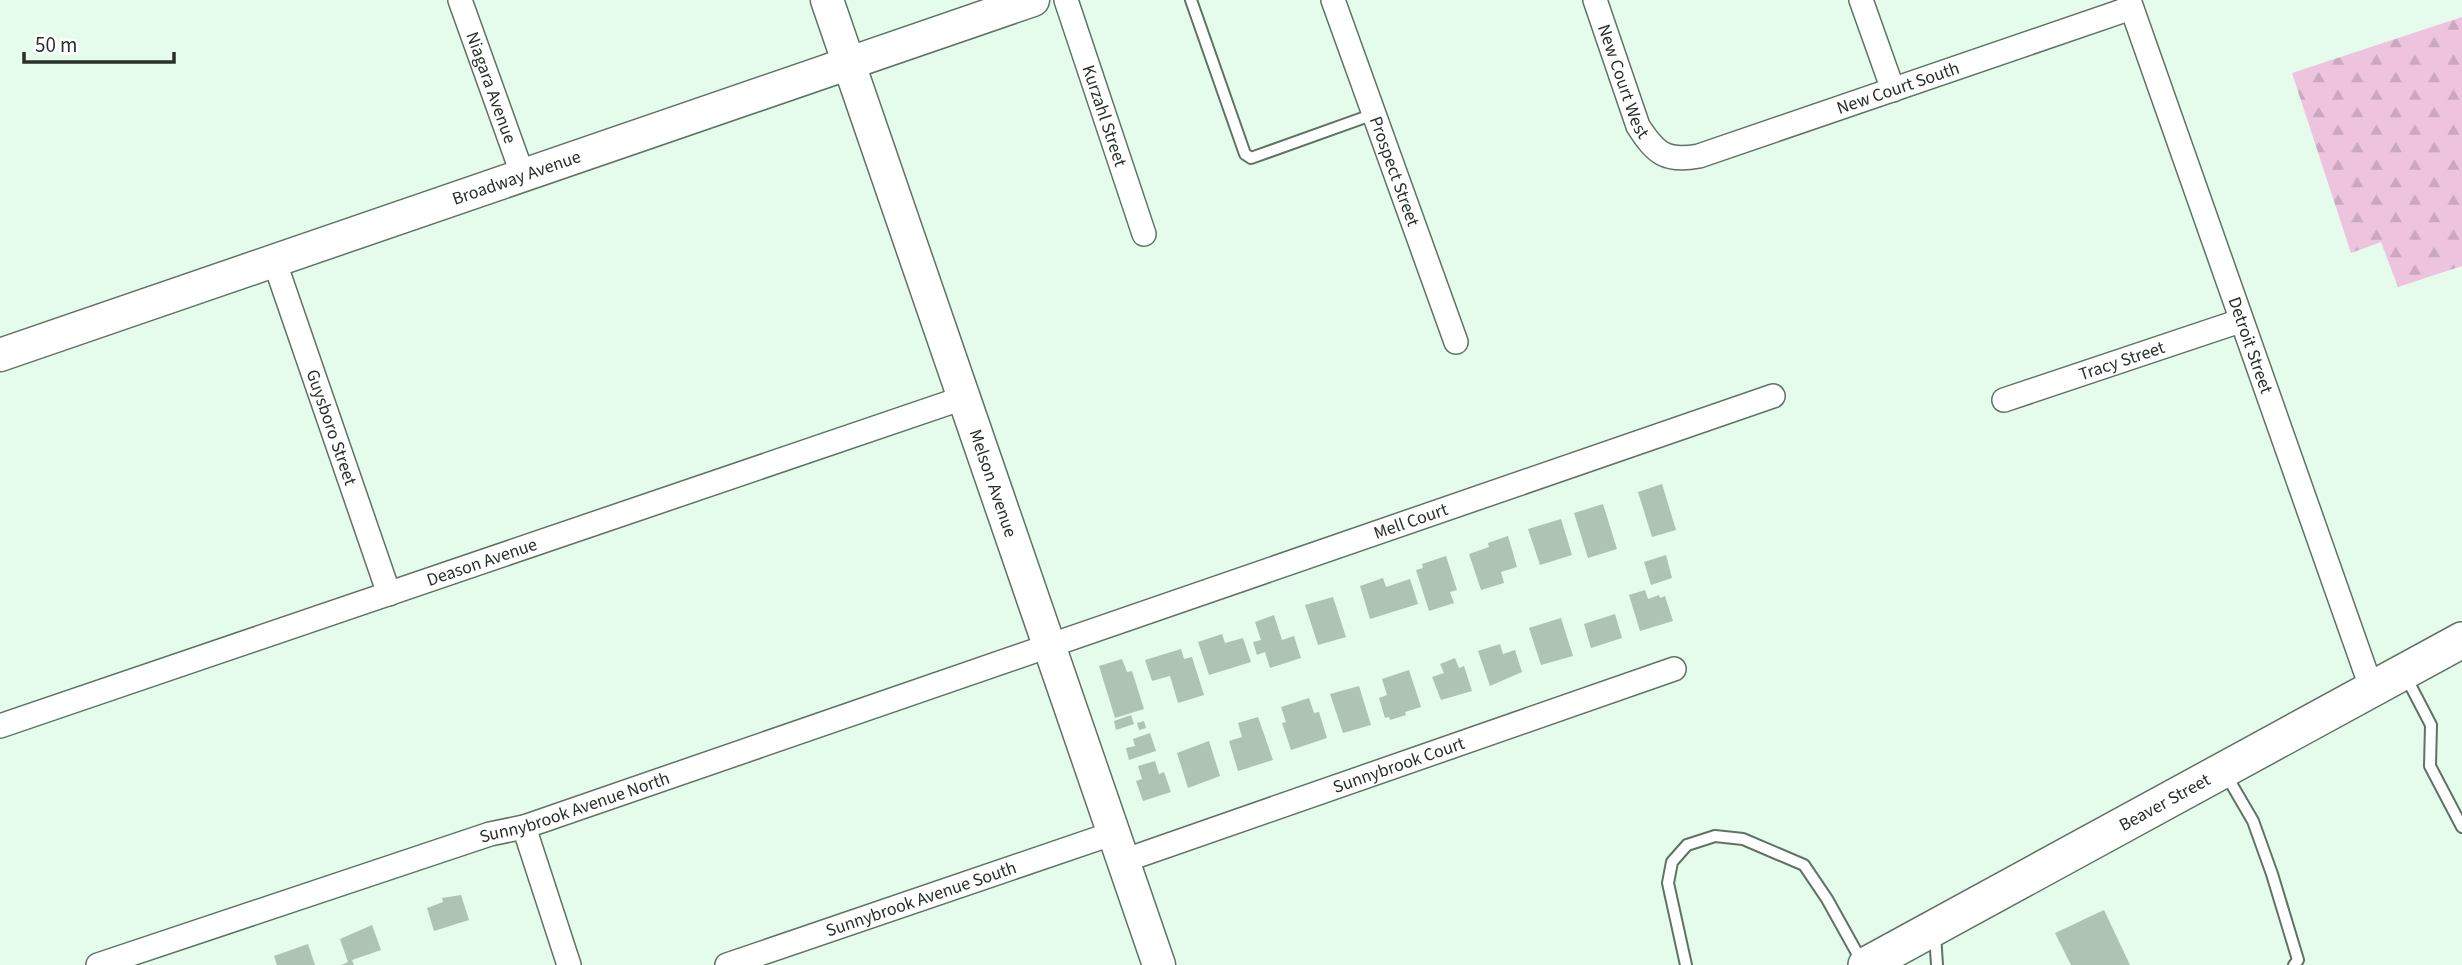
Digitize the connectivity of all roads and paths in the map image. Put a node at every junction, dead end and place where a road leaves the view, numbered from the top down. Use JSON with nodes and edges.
{"nodes":[{"id":1,"x":460,"y":0,"type":"edge"},
{"id":2,"x":827,"y":0,"type":"edge"},
{"id":3,"x":1033,"y":0,"type":"edge"},
{"id":4,"x":1066,"y":0,"type":"edge"},
{"id":5,"x":1191,"y":0,"type":"edge"},
{"id":6,"x":1333,"y":0,"type":"edge"},
{"id":7,"x":1595,"y":0,"type":"edge"},
{"id":8,"x":1861,"y":0,"type":"edge"},
{"id":9,"x":2130,"y":4,"type":"edge"},
{"id":10,"x":849,"y":64,"type":"junction"},
{"id":11,"x":1893,"y":90,"type":"junction"},
{"id":12,"x":1374,"y":114,"type":"junction"},
{"id":13,"x":1664,"y":155,"type":"joint"},
{"id":14,"x":523,"y":176,"type":"junction"},
{"id":15,"x":1144,"y":234,"type":"dead end"},
{"id":16,"x":274,"y":260,"type":"junction"},
{"id":17,"x":2240,"y":321,"type":"junction"},
{"id":18,"x":1456,"y":342,"type":"dead end"},
{"id":19,"x":0,"y":355,"type":"edge"},
{"id":20,"x":1773,"y":396,"type":"dead end"},
{"id":21,"x":963,"y":398,"type":"junction"},
{"id":22,"x":2004,"y":400,"type":"dead end"},
{"id":23,"x":389,"y":594,"type":"junction"},
{"id":24,"x":2462,"y":640,"type":"edge"},
{"id":25,"x":1049,"y":646,"type":"junction"},
{"id":26,"x":1674,"y":669,"type":"dead end"},
{"id":27,"x":2404,"y":672,"type":"junction"},
{"id":28,"x":2372,"y":690,"type":"junction"},
{"id":29,"x":0,"y":726,"type":"edge"},
{"id":30,"x":2223,"y":770,"type":"junction"},
{"id":31,"x":524,"y":827,"type":"junction"},
{"id":32,"x":2462,"y":827,"type":"edge"},
{"id":33,"x":1118,"y":847,"type":"junction"},
{"id":34,"x":1935,"y":928,"type":"junction"},
{"id":35,"x":98,"y":965,"type":"edge"},
{"id":36,"x":569,"y":965,"type":"edge"},
{"id":37,"x":727,"y":965,"type":"edge"},
{"id":38,"x":1159,"y":965,"type":"edge"},
{"id":39,"x":1686,"y":965,"type":"edge"},
{"id":40,"x":1865,"y":965,"type":"edge"},
{"id":41,"x":1937,"y":965,"type":"edge"},
{"id":42,"x":2294,"y":965,"type":"edge"}],
"edges":[{"from":1,"to":14,"type":"street","name":"Niagara Avenue"},
{"from":2,"to":10,"type":"street","name":"Melson Avenue"},
{"from":3,"to":10,"type":"street","name":"Broadway Avenue"},
{"from":4,"to":15,"type":"street","name":"Kurzahl Street"},
{"from":5,"to":12,"type":"lane"},
{"from":6,"to":12,"type":"street","name":"Prospect Street"},
{"from":7,"to":13,"type":"street","name":"New Court West"},
{"from":8,"to":11,"type":"street"},
{"from":9,"to":11,"type":"street","name":"New Court South"},
{"from":9,"to":17,"type":"street","name":"Detroit Street"},
{"from":10,"to":14,"type":"street","name":"Broadway Avenue"},
{"from":10,"to":21,"type":"street","name":"Melson Avenue"},
{"from":11,"to":13,"type":"street","name":"New Court South"},
{"from":12,"to":18,"type":"street","name":"Prospect Street"},
{"from":14,"to":16,"type":"street","name":"Broadway Avenue"},
{"from":16,"to":19,"type":"street","name":"Broadway Avenue"},
{"from":16,"to":23,"type":"street","name":"Guysboro Street"},
{"from":17,"to":22,"type":"street","name":"Tracy Street"},
{"from":17,"to":28,"type":"street","name":"Detroit Street"},
{"from":20,"to":25,"type":"street","name":"Mell Court"},
{"from":21,"to":23,"type":"street","name":"Deason Avenue"},
{"from":21,"to":25,"type":"street","name":"Melson Avenue"},
{"from":23,"to":29,"type":"street","name":"Deason Avenue"},
{"from":24,"to":27,"type":"main road","name":"Beaver Street"},
{"from":25,"to":31,"type":"street","name":"Sunnybrook Avenue North"},
{"from":25,"to":33,"type":"street","name":"Melson Avenue"},
{"from":26,"to":33,"type":"street","name":"Sunnybrook Court"},
{"from":27,"to":28,"type":"main road","name":"Beaver Street"},
{"from":27,"to":32,"type":"lane"},
{"from":28,"to":30,"type":"main road","name":"Beaver Street"},
{"from":30,"to":34,"type":"main road","name":"Beaver Street"},
{"from":30,"to":42,"type":"lane"},
{"from":31,"to":35,"type":"street","name":"Sunnybrook Avenue North"},
{"from":31,"to":36,"type":"street"},
{"from":33,"to":37,"type":"street","name":"Sunnybrook Avenue South"},
{"from":33,"to":38,"type":"street","name":"Melson Avenue"},
{"from":34,"to":40,"type":"main road","name":"Beaver Street"},
{"from":34,"to":41,"type":"lane"},
{"from":39,"to":40,"type":"lane"}]}
